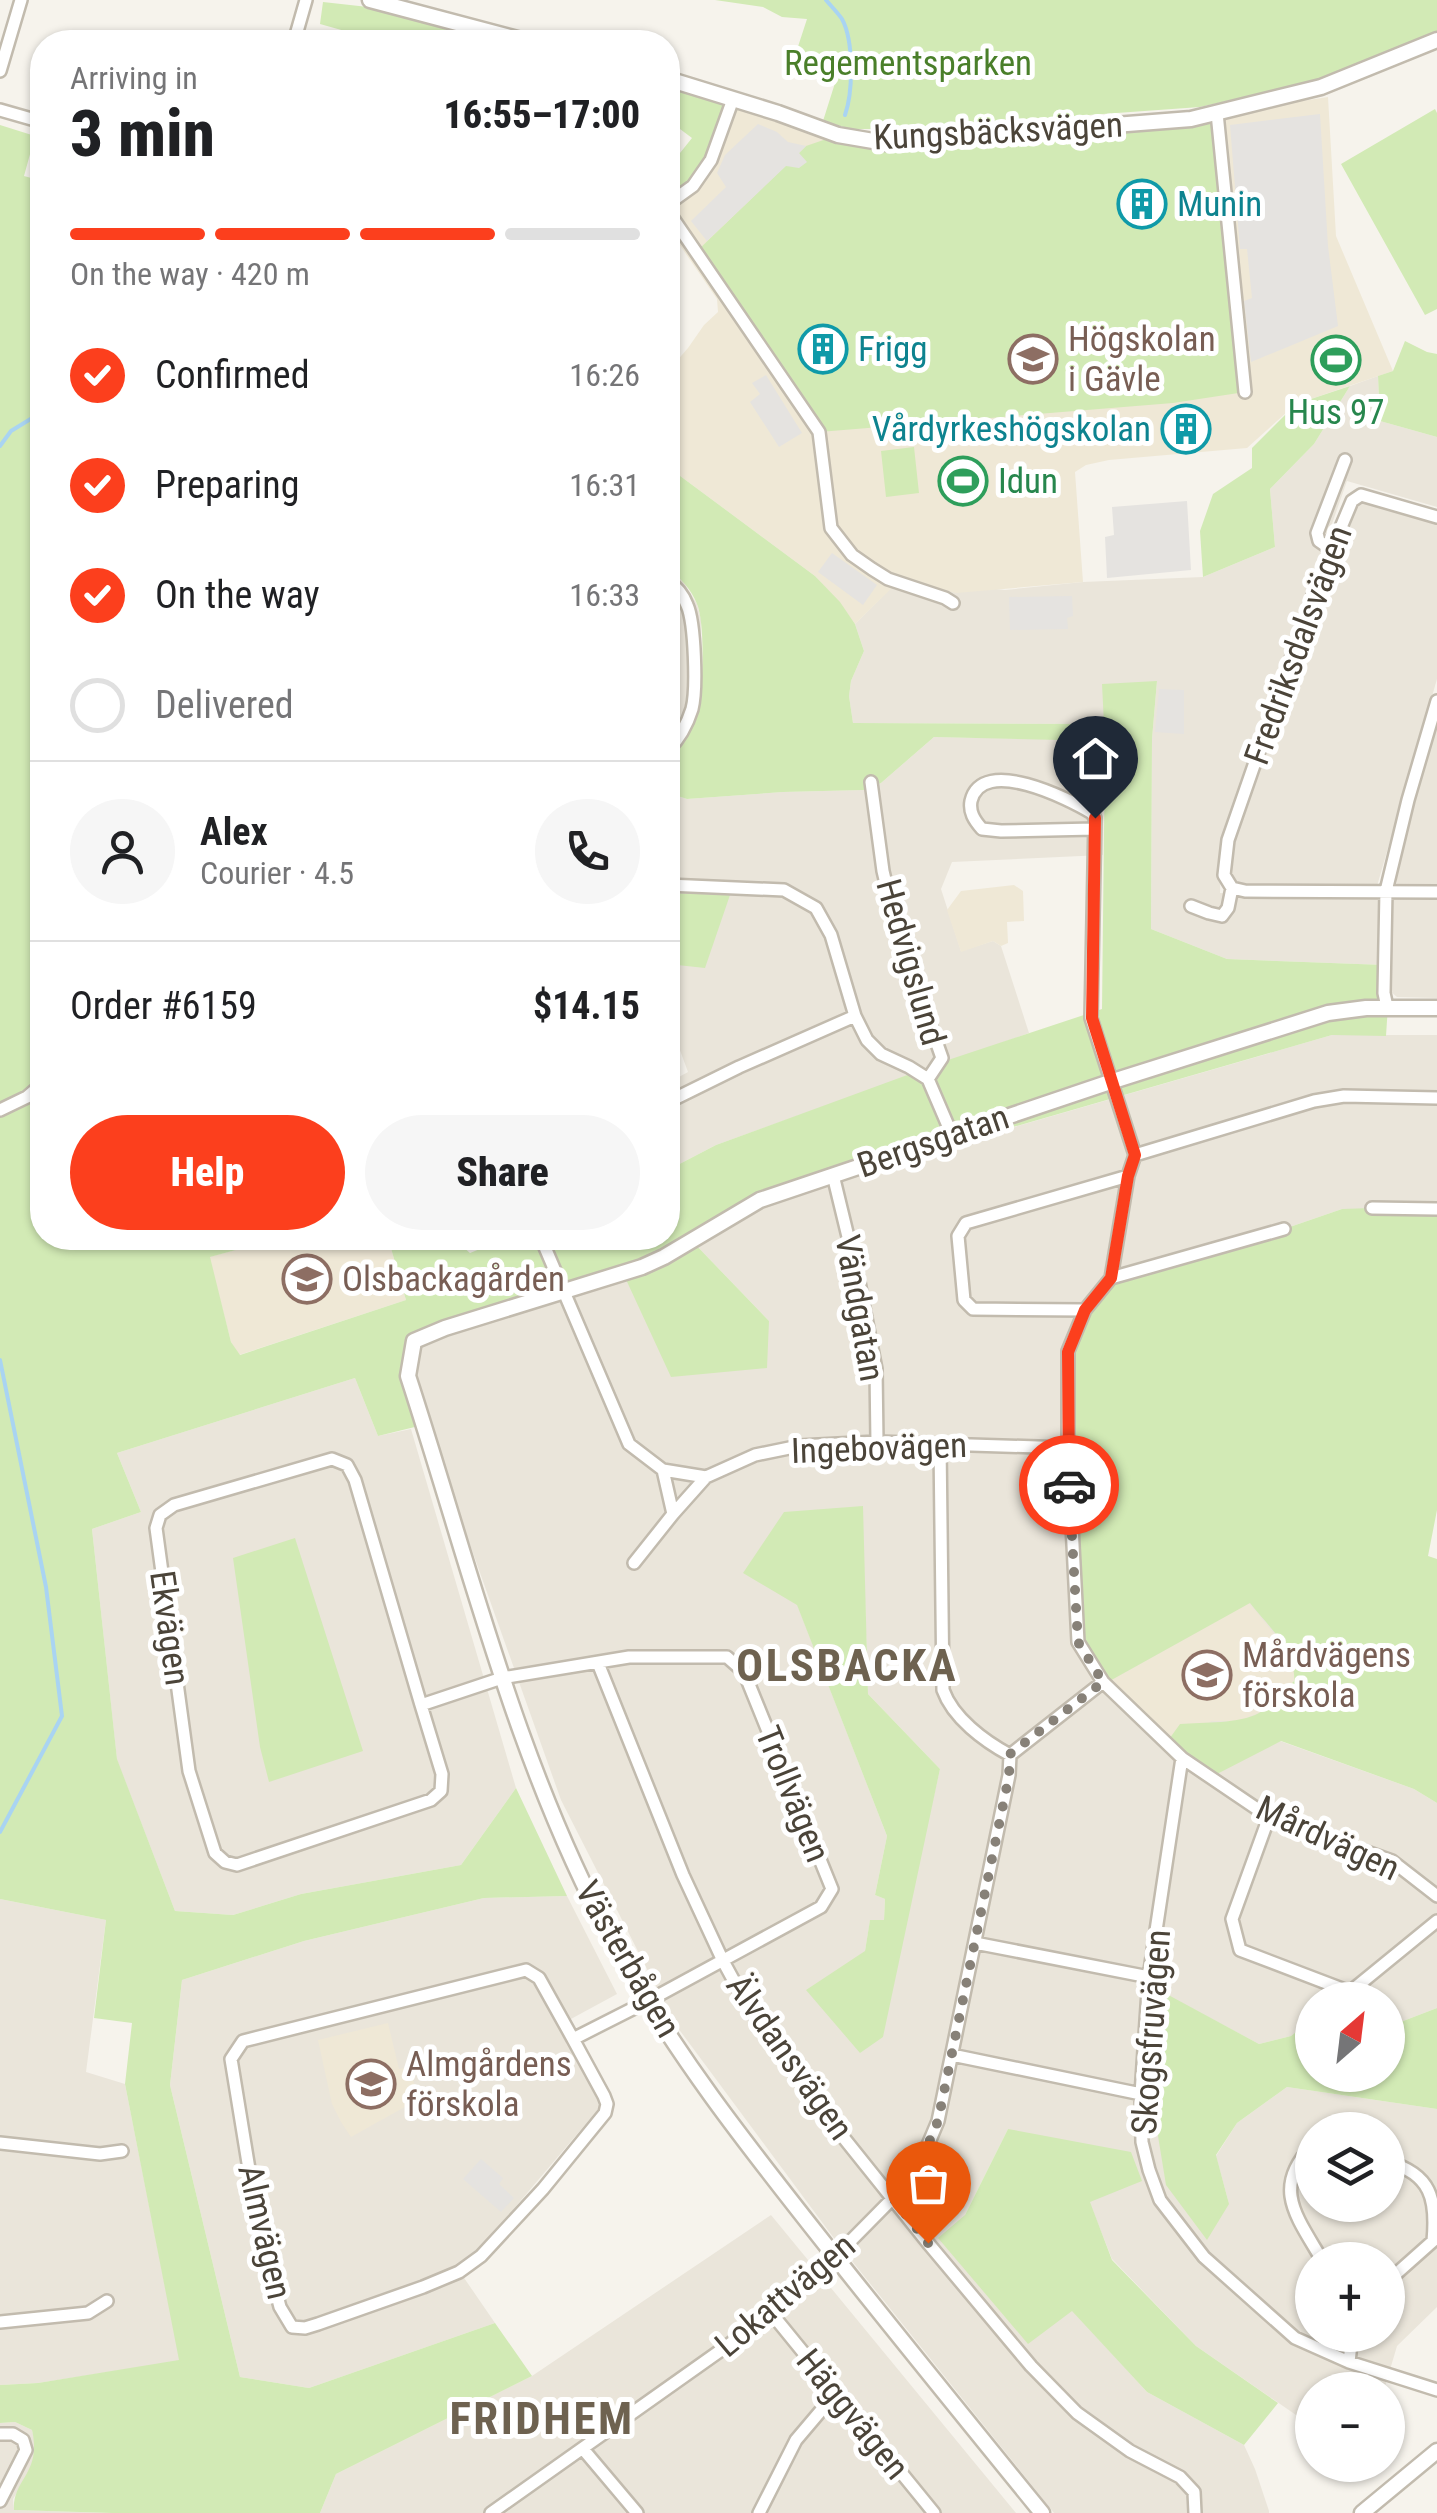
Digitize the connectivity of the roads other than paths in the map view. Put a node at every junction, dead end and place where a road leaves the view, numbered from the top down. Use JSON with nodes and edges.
{"nodes":[{"id":1,"x":21,"y":0,"type":"edge"},
{"id":2,"x":306,"y":0,"type":"edge"},
{"id":3,"x":370,"y":0,"type":"edge"},
{"id":4,"x":297,"y":30,"type":"edge"},
{"id":5,"x":484,"y":30,"type":"edge"},
{"id":6,"x":1437,"y":40,"type":"edge"},
{"id":7,"x":0,"y":71,"type":"edge"},
{"id":8,"x":680,"y":83,"type":"edge"},
{"id":9,"x":733,"y":100,"type":"junction"},
{"id":10,"x":0,"y":110,"type":"edge"},
{"id":11,"x":1217,"y":114,"type":"junction"},
{"id":12,"x":30,"y":119,"type":"edge"},
{"id":13,"x":680,"y":197,"type":"edge"},
{"id":14,"x":680,"y":225,"type":"edge"},
{"id":15,"x":1245,"y":392,"type":"dead end"},
{"id":16,"x":1346,"y":460,"type":"dead end"},
{"id":17,"x":1437,"y":517,"type":"edge"},
{"id":18,"x":1332,"y":550,"type":"junction"},
{"id":19,"x":680,"y":593,"type":"edge"},
{"id":20,"x":953,"y":604,"type":"dead end"},
{"id":21,"x":1437,"y":700,"type":"edge"},
{"id":22,"x":680,"y":734,"type":"edge"},
{"id":23,"x":872,"y":782,"type":"dead end"},
{"id":24,"x":1094,"y":829,"type":"junction"},
{"id":25,"x":680,"y":886,"type":"edge"},
{"id":26,"x":1232,"y":888,"type":"junction"},
{"id":27,"x":1386,"y":891,"type":"junction"},
{"id":28,"x":1437,"y":892,"type":"edge"},
{"id":29,"x":1192,"y":906,"type":"dead end"},
{"id":30,"x":1387,"y":1007,"type":"junction"},
{"id":31,"x":1437,"y":1008,"type":"edge"},
{"id":32,"x":855,"y":1016,"type":"junction"},
{"id":33,"x":928,"y":1079,"type":"junction"},
{"id":34,"x":1110,"y":1082,"type":"junction"},
{"id":35,"x":30,"y":1094,"type":"edge"},
{"id":36,"x":680,"y":1096,"type":"edge"},
{"id":37,"x":1437,"y":1098,"type":"edge"},
{"id":38,"x":0,"y":1110,"type":"edge"},
{"id":39,"x":952,"y":1135,"type":"junction"},
{"id":40,"x":1135,"y":1155,"type":"junction"},
{"id":41,"x":833,"y":1175,"type":"junction"},
{"id":42,"x":1128,"y":1176,"type":"junction"},
{"id":43,"x":1372,"y":1208,"type":"dead end"},
{"id":44,"x":1437,"y":1209,"type":"edge"},
{"id":45,"x":1284,"y":1229,"type":"dead end"},
{"id":46,"x":680,"y":1248,"type":"edge"},
{"id":47,"x":546,"y":1250,"type":"edge"},
{"id":48,"x":676,"y":1250,"type":"edge"},
{"id":49,"x":1111,"y":1278,"type":"junction"},
{"id":50,"x":564,"y":1293,"type":"junction"},
{"id":51,"x":1085,"y":1310,"type":"junction"},
{"id":52,"x":445,"y":1328,"type":"joint"},
{"id":53,"x":877,"y":1442,"type":"junction"},
{"id":54,"x":940,"y":1444,"type":"junction"},
{"id":55,"x":1068,"y":1448,"type":"junction"},
{"id":56,"x":662,"y":1470,"type":"junction"},
{"id":57,"x":706,"y":1477,"type":"junction"},
{"id":58,"x":673,"y":1514,"type":"junction"},
{"id":59,"x":634,"y":1563,"type":"dead end"},
{"id":60,"x":598,"y":1663,"type":"junction"},
{"id":61,"x":502,"y":1678,"type":"junction"},
{"id":62,"x":1103,"y":1682,"type":"junction"},
{"id":63,"x":421,"y":1704,"type":"junction"},
{"id":64,"x":1010,"y":1754,"type":"junction"},
{"id":65,"x":1182,"y":1758,"type":"junction"},
{"id":66,"x":1268,"y":1817,"type":"junction"},
{"id":67,"x":1437,"y":1896,"type":"edge"},
{"id":68,"x":1437,"y":1921,"type":"edge"},
{"id":69,"x":975,"y":1943,"type":"junction"},
{"id":70,"x":723,"y":1960,"type":"junction"},
{"id":71,"x":1149,"y":1977,"type":"junction"},
{"id":72,"x":648,"y":2001,"type":"junction"},
{"id":73,"x":574,"y":2039,"type":"junction"},
{"id":74,"x":952,"y":2055,"type":"junction"},
{"id":75,"x":1140,"y":2094,"type":"junction"},
{"id":76,"x":0,"y":2143,"type":"edge"},
{"id":77,"x":122,"y":2151,"type":"dead end"},
{"id":78,"x":1405,"y":2168,"type":"edge"},
{"id":79,"x":1295,"y":2171,"type":"edge"},
{"id":80,"x":893,"y":2198,"type":"junction"},
{"id":81,"x":1295,"y":2209,"type":"edge"},
{"id":82,"x":835,"y":2257,"type":"junction"},
{"id":83,"x":1405,"y":2267,"type":"edge"},
{"id":84,"x":107,"y":2301,"type":"dead end"},
{"id":85,"x":772,"y":2314,"type":"junction"},
{"id":86,"x":0,"y":2322,"type":"edge"},
{"id":87,"x":1350,"y":2352,"type":"edge"},
{"id":88,"x":1349,"y":2362,"type":"junction"},
{"id":89,"x":1437,"y":2390,"type":"edge"},
{"id":90,"x":835,"y":2394,"type":"junction"},
{"id":91,"x":0,"y":2434,"type":"edge"},
{"id":92,"x":583,"y":2449,"type":"junction"},
{"id":93,"x":1437,"y":2452,"type":"edge"},
{"id":94,"x":0,"y":2500,"type":"edge"},
{"id":95,"x":491,"y":2513,"type":"edge"},
{"id":96,"x":637,"y":2513,"type":"edge"},
{"id":97,"x":759,"y":2513,"type":"edge"},
{"id":98,"x":934,"y":2513,"type":"edge"},
{"id":99,"x":1042,"y":2513,"type":"edge"},
{"id":100,"x":1195,"y":2513,"type":"edge"},
{"id":101,"x":1362,"y":2513,"type":"edge"}],
"edges":[{"from":1,"to":7,"type":"street"},
{"from":2,"to":4,"type":"street"},
{"from":3,"to":5,"type":"street"},
{"from":6,"to":11,"type":"street","name":"Kungsbäcksvägen"},
{"from":8,"to":9,"type":"street","name":"Kungsbäcksvägen"},
{"from":9,"to":11,"type":"street","name":"Kungsbäcksvägen"},
{"from":9,"to":13,"type":"street"},
{"from":10,"to":12,"type":"street"},
{"from":11,"to":15,"type":"street"},
{"from":14,"to":20,"type":"street"},
{"from":16,"to":18,"type":"street"},
{"from":17,"to":18,"type":"street","name":"Fredriksdalsvägen"},
{"from":18,"to":26,"type":"street","name":"Fredriksdalsvägen"},
{"from":19,"to":22,"type":"street"},
{"from":21,"to":27,"type":"street"},
{"from":23,"to":33,"type":"street","name":"Hedvigslund"},
{"from":24,"to":24,"type":"street"},
{"from":24,"to":34,"type":"street"},
{"from":25,"to":32,"type":"street"},
{"from":26,"to":27,"type":"street"},
{"from":26,"to":29,"type":"street"},
{"from":27,"to":28,"type":"street"},
{"from":27,"to":30,"type":"street"},
{"from":30,"to":31,"type":"street","name":"Bergsgatan"},
{"from":30,"to":34,"type":"street","name":"Bergsgatan"},
{"from":32,"to":33,"type":"street"},
{"from":32,"to":36,"type":"street"},
{"from":33,"to":39,"type":"street"},
{"from":34,"to":39,"type":"street","name":"Bergsgatan"},
{"from":34,"to":40,"type":"street"},
{"from":35,"to":38,"type":"street"},
{"from":37,"to":40,"type":"street"},
{"from":39,"to":41,"type":"street","name":"Bergsgatan"},
{"from":40,"to":42,"type":"street","name":"Mårdvägen"},
{"from":41,"to":46,"type":"street","name":"Bergsgatan"},
{"from":41,"to":53,"type":"street","name":"Vändgatan"},
{"from":42,"to":49,"type":"street","name":"Mårdvägen"},
{"from":42,"to":51,"type":"street"},
{"from":43,"to":44,"type":"street"},
{"from":45,"to":49,"type":"street"},
{"from":47,"to":50,"type":"street"},
{"from":48,"to":50,"type":"street","name":"Bergsgatan"},
{"from":49,"to":51,"type":"street","name":"Mårdvägen"},
{"from":50,"to":52,"type":"street","name":"Bergsgatan"},
{"from":50,"to":56,"type":"street"},
{"from":51,"to":55,"type":"street","name":"Mårdvägen"},
{"from":52,"to":61,"type":"street","name":"Västerbågen"},
{"from":53,"to":54,"type":"street","name":"Ingebovägen"},
{"from":53,"to":57,"type":"street","name":"Ingebovägen"},
{"from":54,"to":55,"type":"street","name":"Ingebovägen"},
{"from":54,"to":64,"type":"street"},
{"from":55,"to":62,"type":"street","name":"Mårdvägen"},
{"from":56,"to":57,"type":"street"},
{"from":56,"to":58,"type":"street"},
{"from":57,"to":58,"type":"street"},
{"from":58,"to":59,"type":"street"},
{"from":60,"to":61,"type":"street","name":"Trollvägen"},
{"from":60,"to":70,"type":"street","name":"Älvdansvägen"},
{"from":60,"to":70,"type":"street","name":"Trollvägen"},
{"from":61,"to":63,"type":"street"},
{"from":61,"to":72,"type":"street","name":"Västerbågen"},
{"from":62,"to":64,"type":"street"},
{"from":62,"to":65,"type":"street","name":"Mårdvägen"},
{"from":63,"to":63,"type":"street","name":"Ekvägen"},
{"from":64,"to":69,"type":"street","name":"Lokattvägen"},
{"from":65,"to":66,"type":"street","name":"Mårdvägen"},
{"from":65,"to":71,"type":"street","name":"Skogsfruvägen"},
{"from":66,"to":67,"type":"street","name":"Mårdvägen"},
{"from":66,"to":68,"type":"street"},
{"from":69,"to":71,"type":"street"},
{"from":69,"to":74,"type":"street","name":"Lokattvägen"},
{"from":70,"to":72,"type":"street","name":"Trollvägen"},
{"from":70,"to":80,"type":"street","name":"Älvdansvägen"},
{"from":71,"to":75,"type":"street","name":"Skogsfruvägen"},
{"from":72,"to":73,"type":"street"},
{"from":72,"to":82,"type":"street","name":"Västerbågen"},
{"from":73,"to":73,"type":"street","name":"Almvägen"},
{"from":74,"to":75,"type":"street"},
{"from":74,"to":80,"type":"street","name":"Lokattvägen"},
{"from":75,"to":88,"type":"street","name":"Skogsfruvägen"},
{"from":76,"to":77,"type":"street"},
{"from":78,"to":83,"type":"street"},
{"from":79,"to":81,"type":"street"},
{"from":80,"to":82,"type":"street","name":"Lokattvägen"},
{"from":80,"to":100,"type":"street","name":"Älvdansvägen"},
{"from":82,"to":85,"type":"street","name":"Lokattvägen"},
{"from":82,"to":99,"type":"street","name":"Västerbågen"},
{"from":84,"to":86,"type":"street"},
{"from":85,"to":90,"type":"street","name":"Häggvägen"},
{"from":85,"to":92,"type":"street","name":"Lokattvägen"},
{"from":87,"to":88,"type":"street"},
{"from":88,"to":89,"type":"street","name":"Skogsfruvägen"},
{"from":90,"to":97,"type":"street"},
{"from":90,"to":98,"type":"street","name":"Häggvägen"},
{"from":91,"to":94,"type":"street"},
{"from":92,"to":95,"type":"street","name":"Lokattvägen"},
{"from":92,"to":96,"type":"street"},
{"from":93,"to":101,"type":"street"}]}
